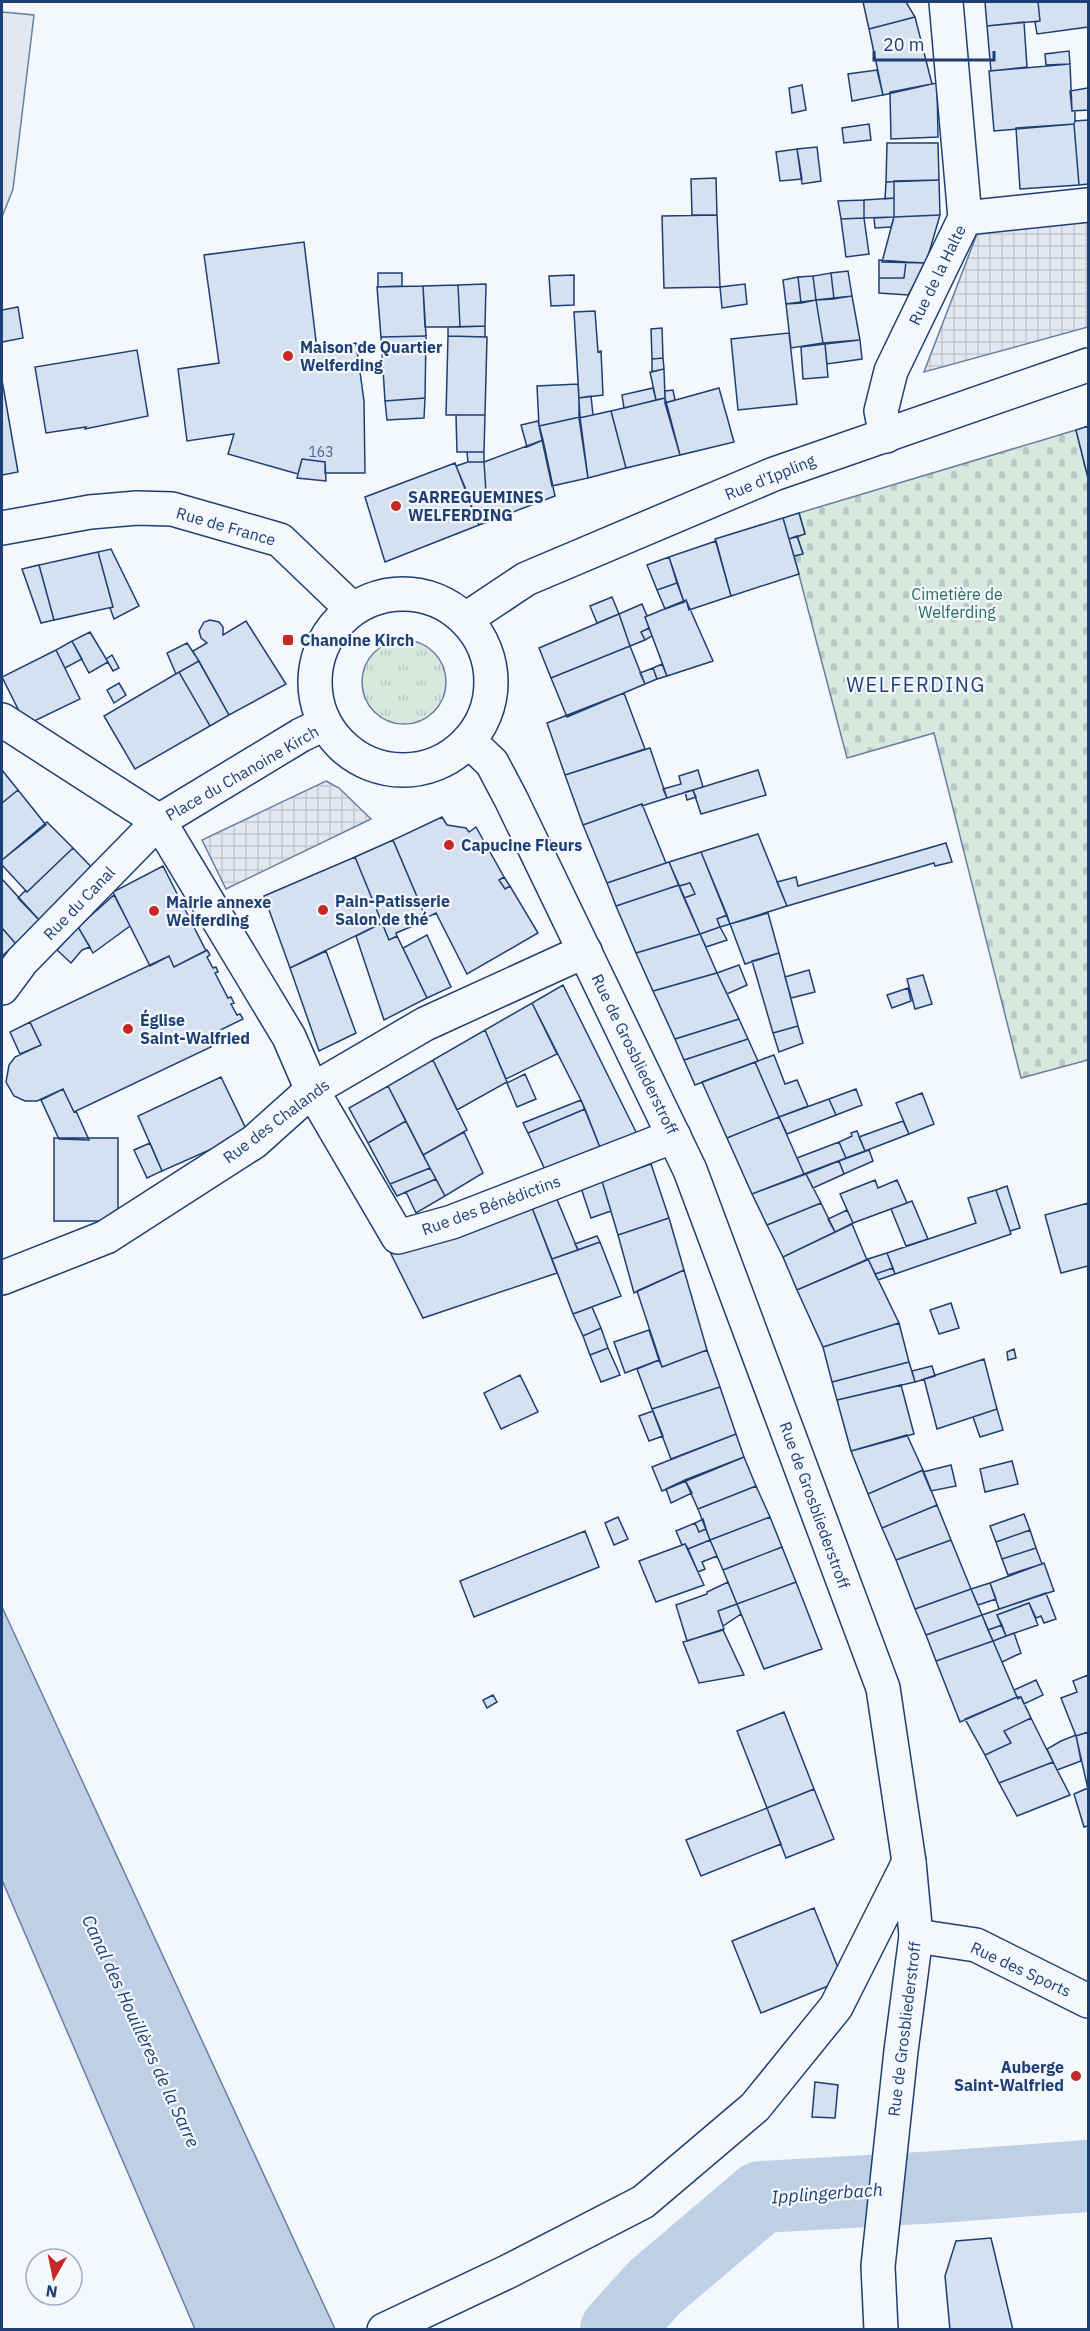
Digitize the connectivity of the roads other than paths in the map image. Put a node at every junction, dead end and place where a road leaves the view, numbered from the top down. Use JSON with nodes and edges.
{"nodes":[{"id":1,"x":946,"y":2,"type":"edge"},
{"id":2,"x":1089,"y":205,"type":"edge"},
{"id":3,"x":965,"y":218,"type":"junction"},
{"id":4,"x":1089,"y":365,"type":"edge"},
{"id":5,"x":886,"y":436,"type":"junction"},
{"id":6,"x":2,"y":528,"type":"edge"},
{"id":7,"x":352,"y":609,"type":"junction"},
{"id":8,"x":466,"y":619,"type":"junction"},
{"id":9,"x":2,"y":720,"type":"edge"},
{"id":10,"x":324,"y":724,"type":"junction"},
{"id":11,"x":469,"y":741,"type":"junction"},
{"id":12,"x":159,"y":821,"type":"junction"},
{"id":13,"x":585,"y":951,"type":"junction"},
{"id":14,"x":2,"y":988,"type":"edge"},
{"id":15,"x":312,"y":1090,"type":"junction"},
{"id":16,"x":674,"y":1136,"type":"junction"},
{"id":17,"x":7,"y":1276,"type":"edge"},
{"id":18,"x":909,"y":1862,"type":"junction"},
{"id":19,"x":916,"y":1936,"type":"junction"},
{"id":20,"x":1089,"y":2001,"type":"edge"},
{"id":21,"x":384,"y":2330,"type":"edge"},
{"id":22,"x":881,"y":2330,"type":"edge"}],
"edges":[{"from":1,"to":3,"type":"street","name":"Rue de la Halte"},
{"from":2,"to":3,"type":"street"},
{"from":3,"to":5,"type":"street","name":"Rue de la Halte"},
{"from":4,"to":5,"type":"street","name":"Rue d'Ippling"},
{"from":5,"to":8,"type":"street","name":"Rue d'Ippling"},
{"from":6,"to":7,"type":"street","name":"Rue de France"},
{"from":7,"to":8,"type":"street"},
{"from":7,"to":10,"type":"street"},
{"from":8,"to":11,"type":"street"},
{"from":9,"to":12,"type":"street","name":"Place du Chanoine Kirch"},
{"from":10,"to":11,"type":"street"},
{"from":10,"to":12,"type":"street","name":"Place du Chanoine Kirch"},
{"from":11,"to":13,"type":"street","name":"Rue de Grosbliederstroff"},
{"from":12,"to":14,"type":"street","name":"Rue du Canal"},
{"from":12,"to":15,"type":"street","name":"Place du Chanoine Kirch"},
{"from":13,"to":15,"type":"street","name":"Rue des Chalands"},
{"from":13,"to":16,"type":"street","name":"Rue de Grosbliederstroff"},
{"from":15,"to":16,"type":"street","name":"Rue des Bénédictins"},
{"from":15,"to":17,"type":"street","name":"Rue des Chalands"},
{"from":16,"to":18,"type":"street","name":"Rue de Grosbliederstroff"},
{"from":18,"to":19,"type":"street","name":"Rue de Grosbliederstroff"},
{"from":18,"to":21,"type":"street"},
{"from":19,"to":20,"type":"street","name":"Rue des Sports"},
{"from":19,"to":22,"type":"street","name":"Rue de Grosbliederstroff"}]}
